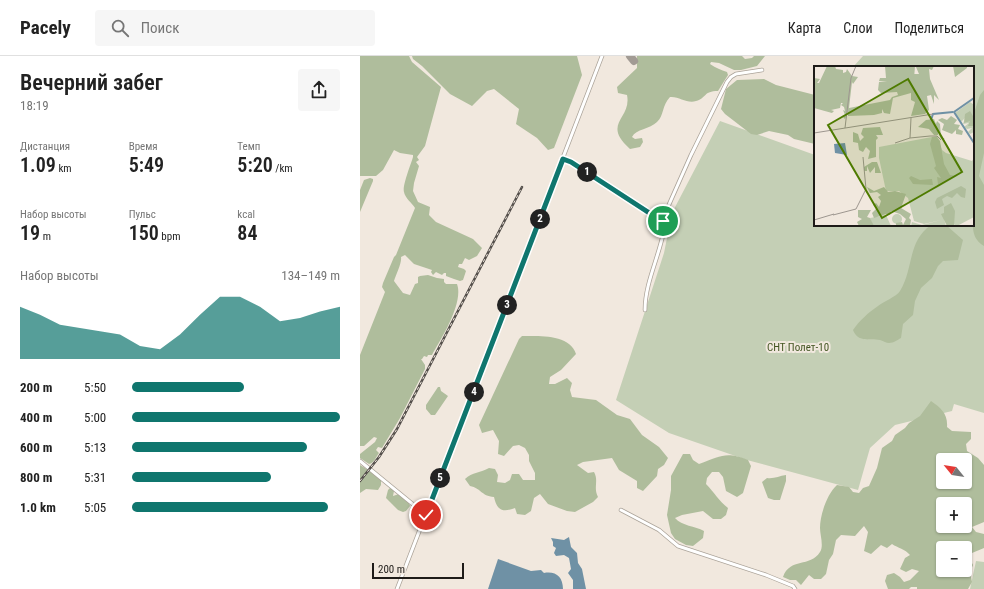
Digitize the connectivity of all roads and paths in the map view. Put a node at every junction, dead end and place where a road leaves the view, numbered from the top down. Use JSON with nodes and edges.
{"nodes":[{"id":1,"x":602,"y":56,"type":"edge"},
{"id":2,"x":762,"y":70,"type":"dead end"},
{"id":3,"x":563,"y":159,"type":"junction"},
{"id":4,"x":663,"y":218,"type":"junction"},
{"id":5,"x":645,"y":310,"type":"dead end"},
{"id":6,"x":360,"y":460,"type":"edge"},
{"id":7,"x":620,"y":510,"type":"dead end"},
{"id":8,"x":426,"y":515,"type":"junction"},
{"id":9,"x":397,"y":589,"type":"edge"},
{"id":10,"x":795,"y":589,"type":"edge"}],
"edges":[{"from":1,"to":3,"type":"street"},
{"from":2,"to":4,"type":"street"},
{"from":3,"to":4,"type":"street"},
{"from":3,"to":8,"type":"street"},
{"from":4,"to":5,"type":"street"},
{"from":6,"to":8,"type":"street"},
{"from":7,"to":10,"type":"street"},
{"from":8,"to":9,"type":"street"}]}
